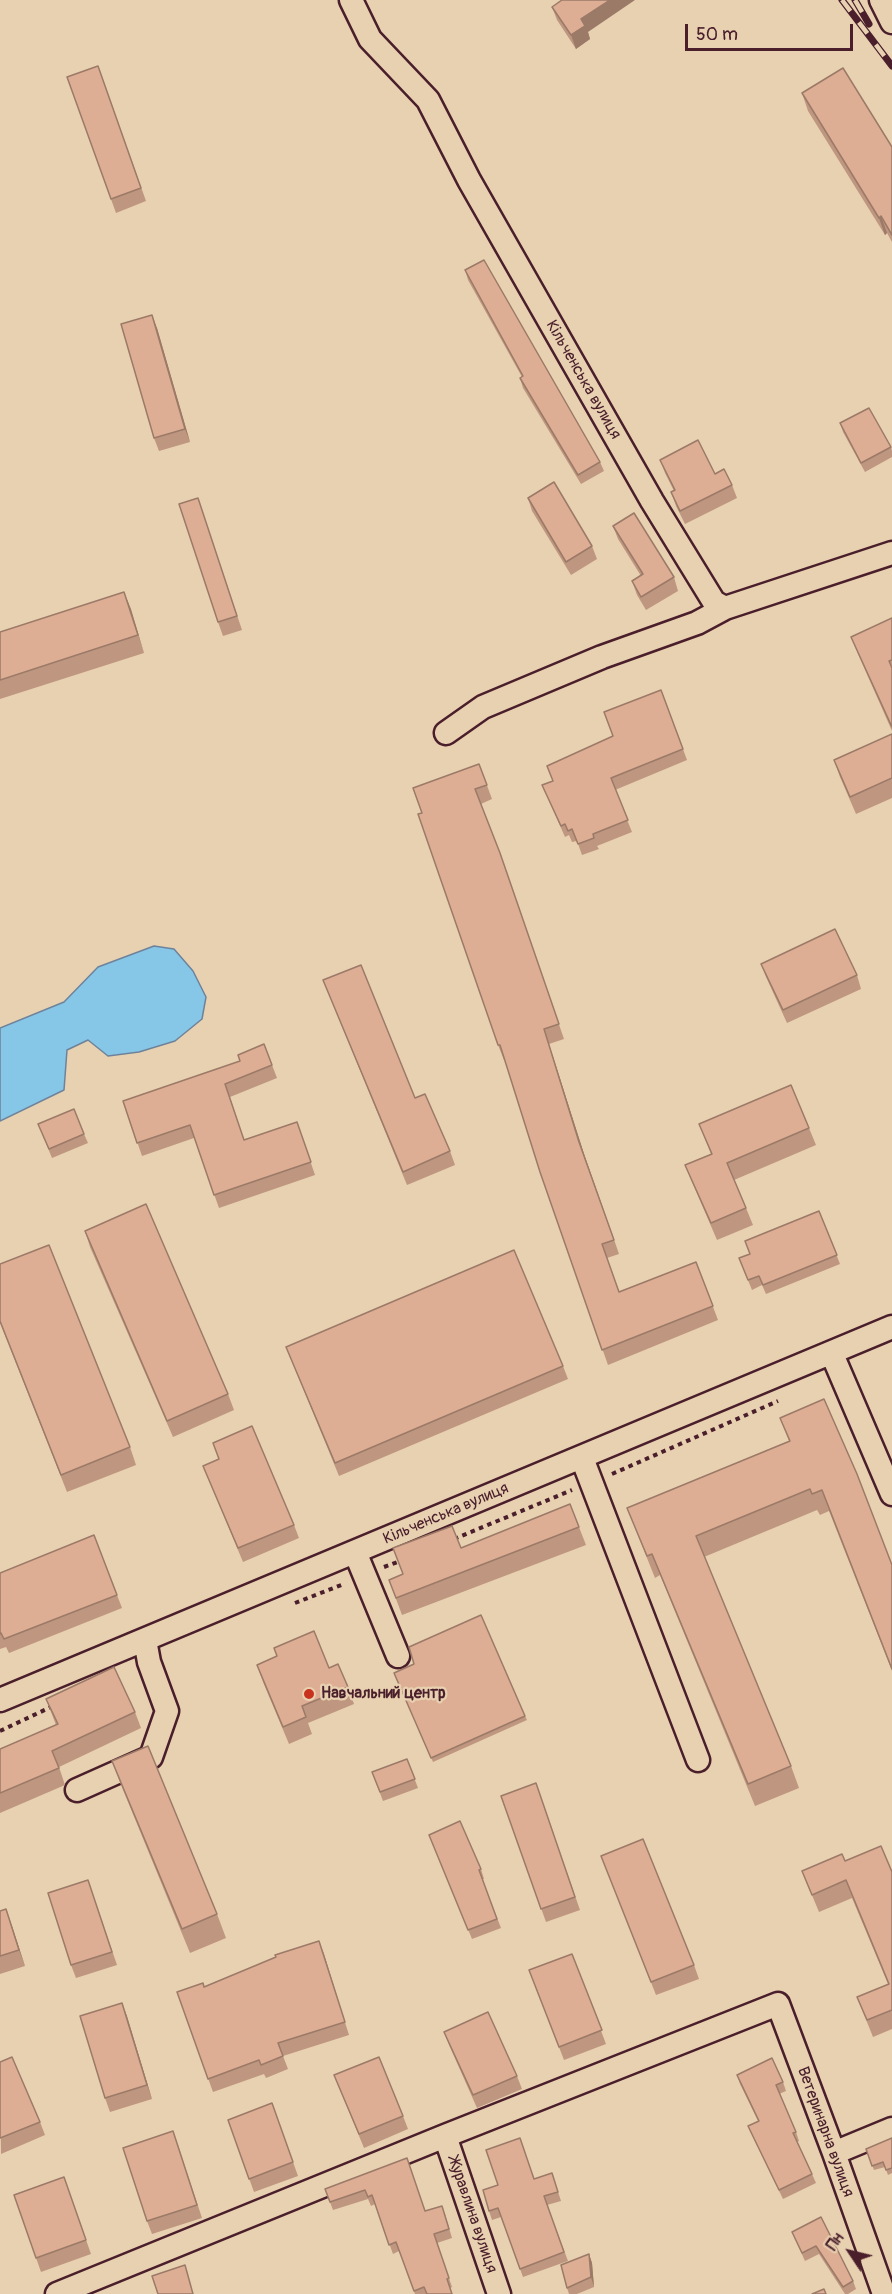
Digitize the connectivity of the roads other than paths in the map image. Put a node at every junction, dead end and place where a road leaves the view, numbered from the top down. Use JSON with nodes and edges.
{"nodes":[{"id":1,"x":351,"y":0,"type":"edge"},
{"id":2,"x":881,"y":0,"type":"edge"},
{"id":3,"x":892,"y":22,"type":"edge"},
{"id":4,"x":892,"y":553,"type":"edge"},
{"id":5,"x":725,"y":609,"type":"junction"},
{"id":6,"x":446,"y":733,"type":"dead end"},
{"id":7,"x":892,"y":1328,"type":"edge"},
{"id":8,"x":832,"y":1354,"type":"junction"},
{"id":9,"x":582,"y":1458,"type":"junction"},
{"id":10,"x":892,"y":1494,"type":"edge"},
{"id":11,"x":355,"y":1552,"type":"junction"},
{"id":12,"x":145,"y":1640,"type":"junction"},
{"id":13,"x":398,"y":1656,"type":"dead end"},
{"id":14,"x":0,"y":1700,"type":"edge"},
{"id":15,"x":699,"y":1760,"type":"dead end"},
{"id":16,"x":76,"y":1790,"type":"dead end"},
{"id":17,"x":892,"y":2129,"type":"edge"},
{"id":18,"x":445,"y":2136,"type":"junction"},
{"id":19,"x":834,"y":2152,"type":"junction"},
{"id":20,"x":109,"y":2285,"type":"edge"},
{"id":21,"x":57,"y":2294,"type":"edge"},
{"id":22,"x":499,"y":2294,"type":"edge"},
{"id":23,"x":884,"y":2294,"type":"edge"}],
"edges":[{"from":1,"to":5,"type":"street","name":"Кільченська вулиця"},
{"from":2,"to":3,"type":"street"},
{"from":4,"to":5,"type":"street"},
{"from":5,"to":6,"type":"street"},
{"from":7,"to":8,"type":"street","name":"Кільченська вулиця"},
{"from":8,"to":9,"type":"street","name":"Кільченська вулиця"},
{"from":8,"to":10,"type":"street"},
{"from":9,"to":11,"type":"street","name":"Кільченська вулиця"},
{"from":9,"to":15,"type":"street"},
{"from":11,"to":12,"type":"street","name":"Кільченська вулиця"},
{"from":11,"to":13,"type":"street"},
{"from":12,"to":14,"type":"street","name":"Кільченська вулиця"},
{"from":12,"to":16,"type":"street"},
{"from":17,"to":19,"type":"street"},
{"from":18,"to":19,"type":"street","name":"Ветеринарна вулиця"},
{"from":18,"to":20,"type":"street"},
{"from":18,"to":22,"type":"street","name":"Журавлина вулиця"},
{"from":19,"to":23,"type":"street","name":"Ветеринарна вулиця"},
{"from":20,"to":21,"type":"street"}]}
